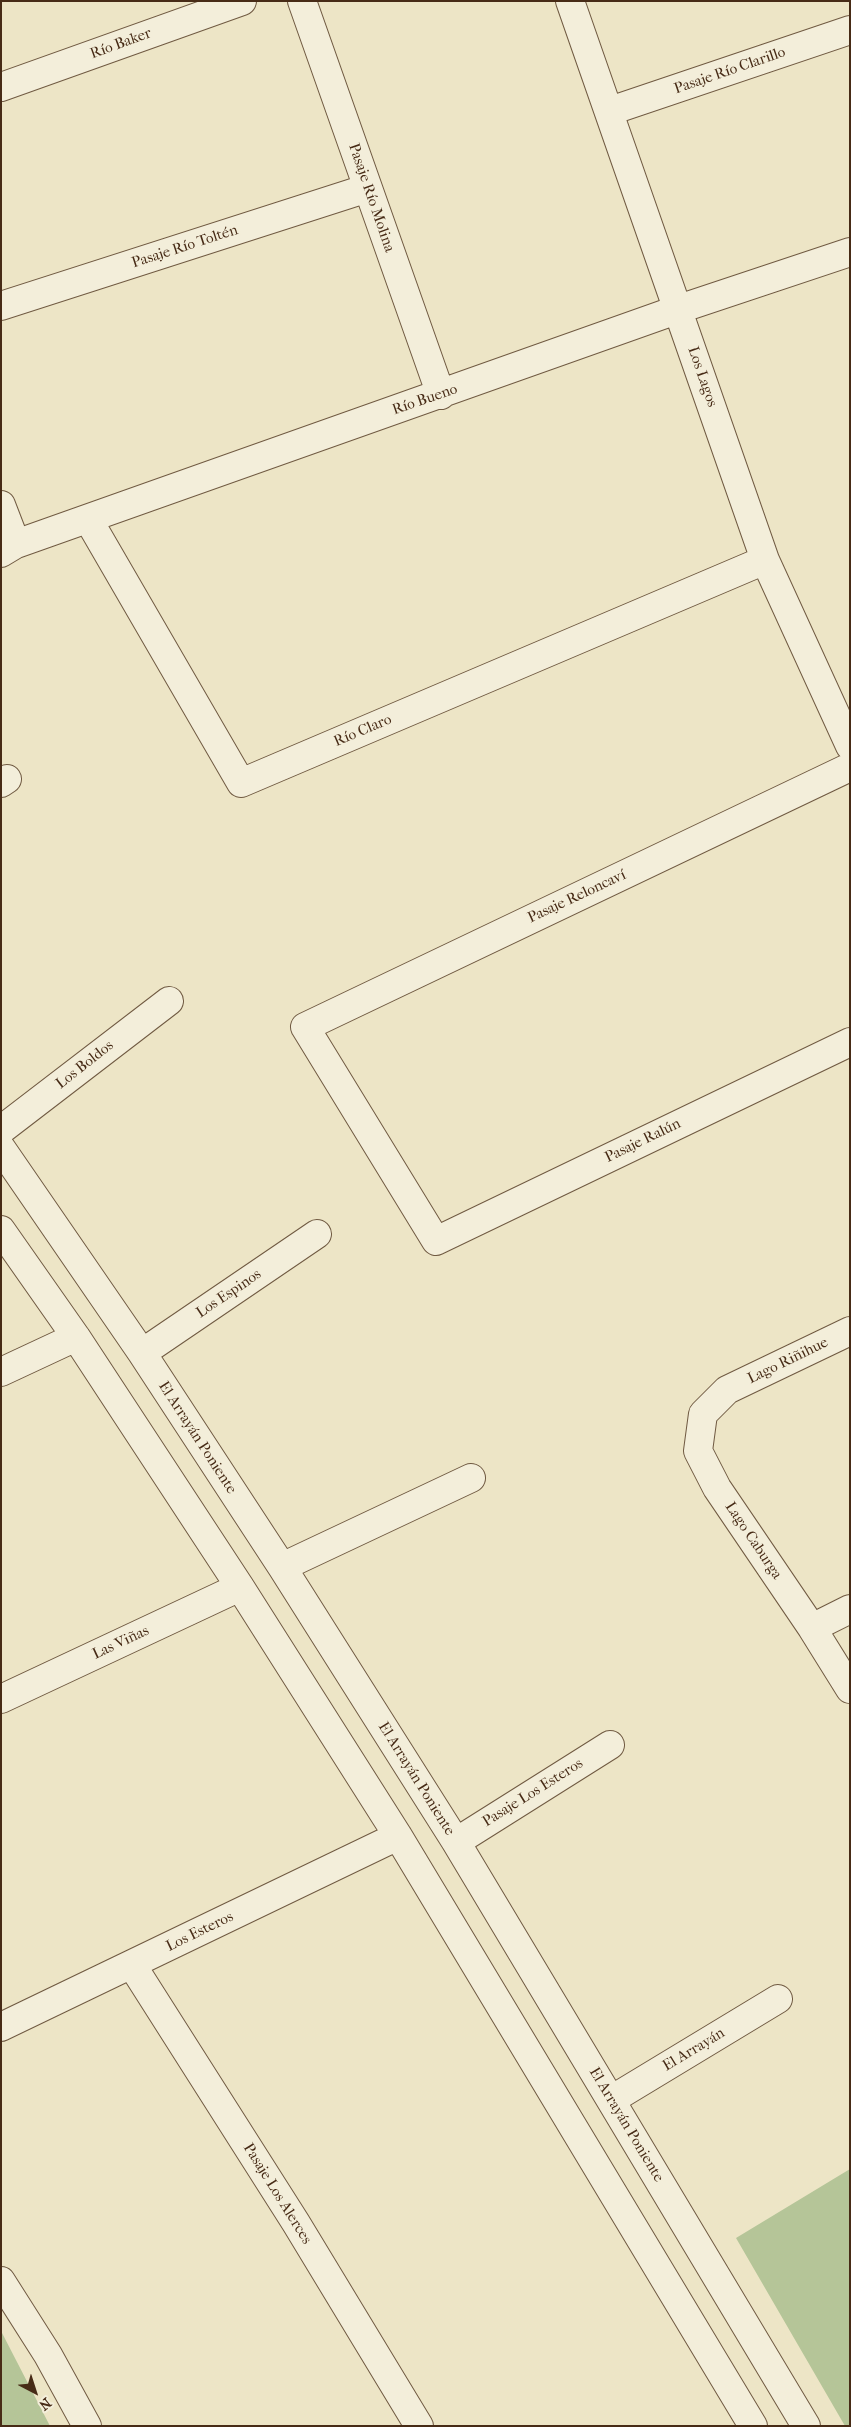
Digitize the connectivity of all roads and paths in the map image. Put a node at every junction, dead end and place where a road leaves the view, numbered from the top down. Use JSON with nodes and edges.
{"nodes":[{"id":1,"x":302,"y":1,"type":"edge"},
{"id":2,"x":570,"y":1,"type":"edge"},
{"id":3,"x":228,"y":3,"type":"edge"},
{"id":4,"x":850,"y":30,"type":"edge"},
{"id":5,"x":1,"y":88,"type":"edge"},
{"id":6,"x":610,"y":111,"type":"junction"},
{"id":7,"x":368,"y":188,"type":"junction"},
{"id":8,"x":850,"y":252,"type":"edge"},
{"id":9,"x":1,"y":306,"type":"edge"},
{"id":10,"x":679,"y":309,"type":"junction"},
{"id":11,"x":441,"y":395,"type":"junction"},
{"id":12,"x":1,"y":505,"type":"edge"},
{"id":13,"x":88,"y":519,"type":"junction"},
{"id":14,"x":8,"y":549,"type":"edge"},
{"id":15,"x":766,"y":560,"type":"junction"},
{"id":16,"x":850,"y":746,"type":"edge"},
{"id":17,"x":850,"y":767,"type":"edge"},
{"id":18,"x":169,"y":1001,"type":"dead end"},
{"id":19,"x":850,"y":1042,"type":"edge"},
{"id":20,"x":1,"y":1130,"type":"edge"},
{"id":21,"x":1,"y":1148,"type":"edge"},
{"id":22,"x":1,"y":1230,"type":"edge"},
{"id":23,"x":317,"y":1234,"type":"dead end"},
{"id":24,"x":436,"y":1240,"type":"joint"},
{"id":25,"x":850,"y":1331,"type":"edge"},
{"id":26,"x":76,"y":1337,"type":"junction"},
{"id":27,"x":142,"y":1353,"type":"junction"},
{"id":28,"x":1,"y":1372,"type":"edge"},
{"id":29,"x":727,"y":1390,"type":"joint"},
{"id":30,"x":471,"y":1478,"type":"dead end"},
{"id":31,"x":282,"y":1567,"type":"junction"},
{"id":32,"x":240,"y":1586,"type":"junction"},
{"id":33,"x":850,"y":1609,"type":"edge"},
{"id":34,"x":812,"y":1628,"type":"junction"},
{"id":35,"x":850,"y":1689,"type":"edge"},
{"id":36,"x":1,"y":1699,"type":"edge"},
{"id":37,"x":610,"y":1745,"type":"dead end"},
{"id":38,"x":398,"y":1836,"type":"junction"},
{"id":39,"x":456,"y":1842,"type":"junction"},
{"id":40,"x":132,"y":1965,"type":"junction"},
{"id":41,"x":778,"y":1999,"type":"dead end"},
{"id":42,"x":1,"y":2027,"type":"edge"},
{"id":43,"x":611,"y":2100,"type":"junction"},
{"id":44,"x":1,"y":2281,"type":"edge"},
{"id":45,"x":87,"y":2426,"type":"edge"},
{"id":46,"x":418,"y":2426,"type":"edge"},
{"id":47,"x":753,"y":2426,"type":"edge"},
{"id":48,"x":806,"y":2426,"type":"edge"}],
"edges":[{"from":1,"to":7,"type":"street","name":"Pasaje Río Molina"},
{"from":2,"to":6,"type":"street","name":"Los Lagos"},
{"from":3,"to":5,"type":"street","name":"Río Baker"},
{"from":4,"to":6,"type":"street","name":"Pasaje Río Clarillo"},
{"from":6,"to":10,"type":"street","name":"Los Lagos"},
{"from":7,"to":9,"type":"street","name":"Pasaje Río Toltén"},
{"from":7,"to":11,"type":"street","name":"Pasaje Río Molina"},
{"from":8,"to":10,"type":"street","name":"Río Bueno"},
{"from":10,"to":11,"type":"street","name":"Río Bueno"},
{"from":10,"to":15,"type":"street","name":"Los Lagos"},
{"from":11,"to":13,"type":"street","name":"Río Bueno"},
{"from":12,"to":14,"type":"street"},
{"from":13,"to":14,"type":"street","name":"Río Bueno"},
{"from":13,"to":15,"type":"street","name":"Río Claro"},
{"from":15,"to":16,"type":"street","name":"Los Lagos"},
{"from":17,"to":24,"type":"street","name":"Pasaje Reloncaví"},
{"from":18,"to":20,"type":"street","name":"Los Boldos"},
{"from":19,"to":24,"type":"street","name":"Pasaje Ralún"},
{"from":21,"to":27,"type":"street","name":"El Arrayán Poniente"},
{"from":22,"to":26,"type":"street"},
{"from":23,"to":27,"type":"street","name":"Los Espinos"},
{"from":25,"to":29,"type":"street","name":"Lago Riñihue"},
{"from":26,"to":28,"type":"street"},
{"from":26,"to":32,"type":"street"},
{"from":27,"to":31,"type":"street","name":"El Arrayán Poniente"},
{"from":29,"to":34,"type":"street","name":"Lago Caburga"},
{"from":30,"to":31,"type":"street"},
{"from":31,"to":39,"type":"street","name":"El Arrayán Poniente"},
{"from":32,"to":36,"type":"street","name":"Las Viñas"},
{"from":32,"to":38,"type":"street"},
{"from":33,"to":34,"type":"street"},
{"from":34,"to":35,"type":"street","name":"Lago Caburga"},
{"from":37,"to":39,"type":"street","name":"Pasaje Los Esteros"},
{"from":38,"to":40,"type":"street","name":"Los Esteros"},
{"from":38,"to":47,"type":"street"},
{"from":39,"to":43,"type":"street","name":"El Arrayán Poniente"},
{"from":40,"to":42,"type":"street","name":"Los Esteros"},
{"from":40,"to":46,"type":"street","name":"Pasaje Los Alerces"},
{"from":41,"to":43,"type":"street","name":"El Arrayán"},
{"from":43,"to":48,"type":"street","name":"El Arrayán Poniente"},
{"from":44,"to":45,"type":"street"}]}
